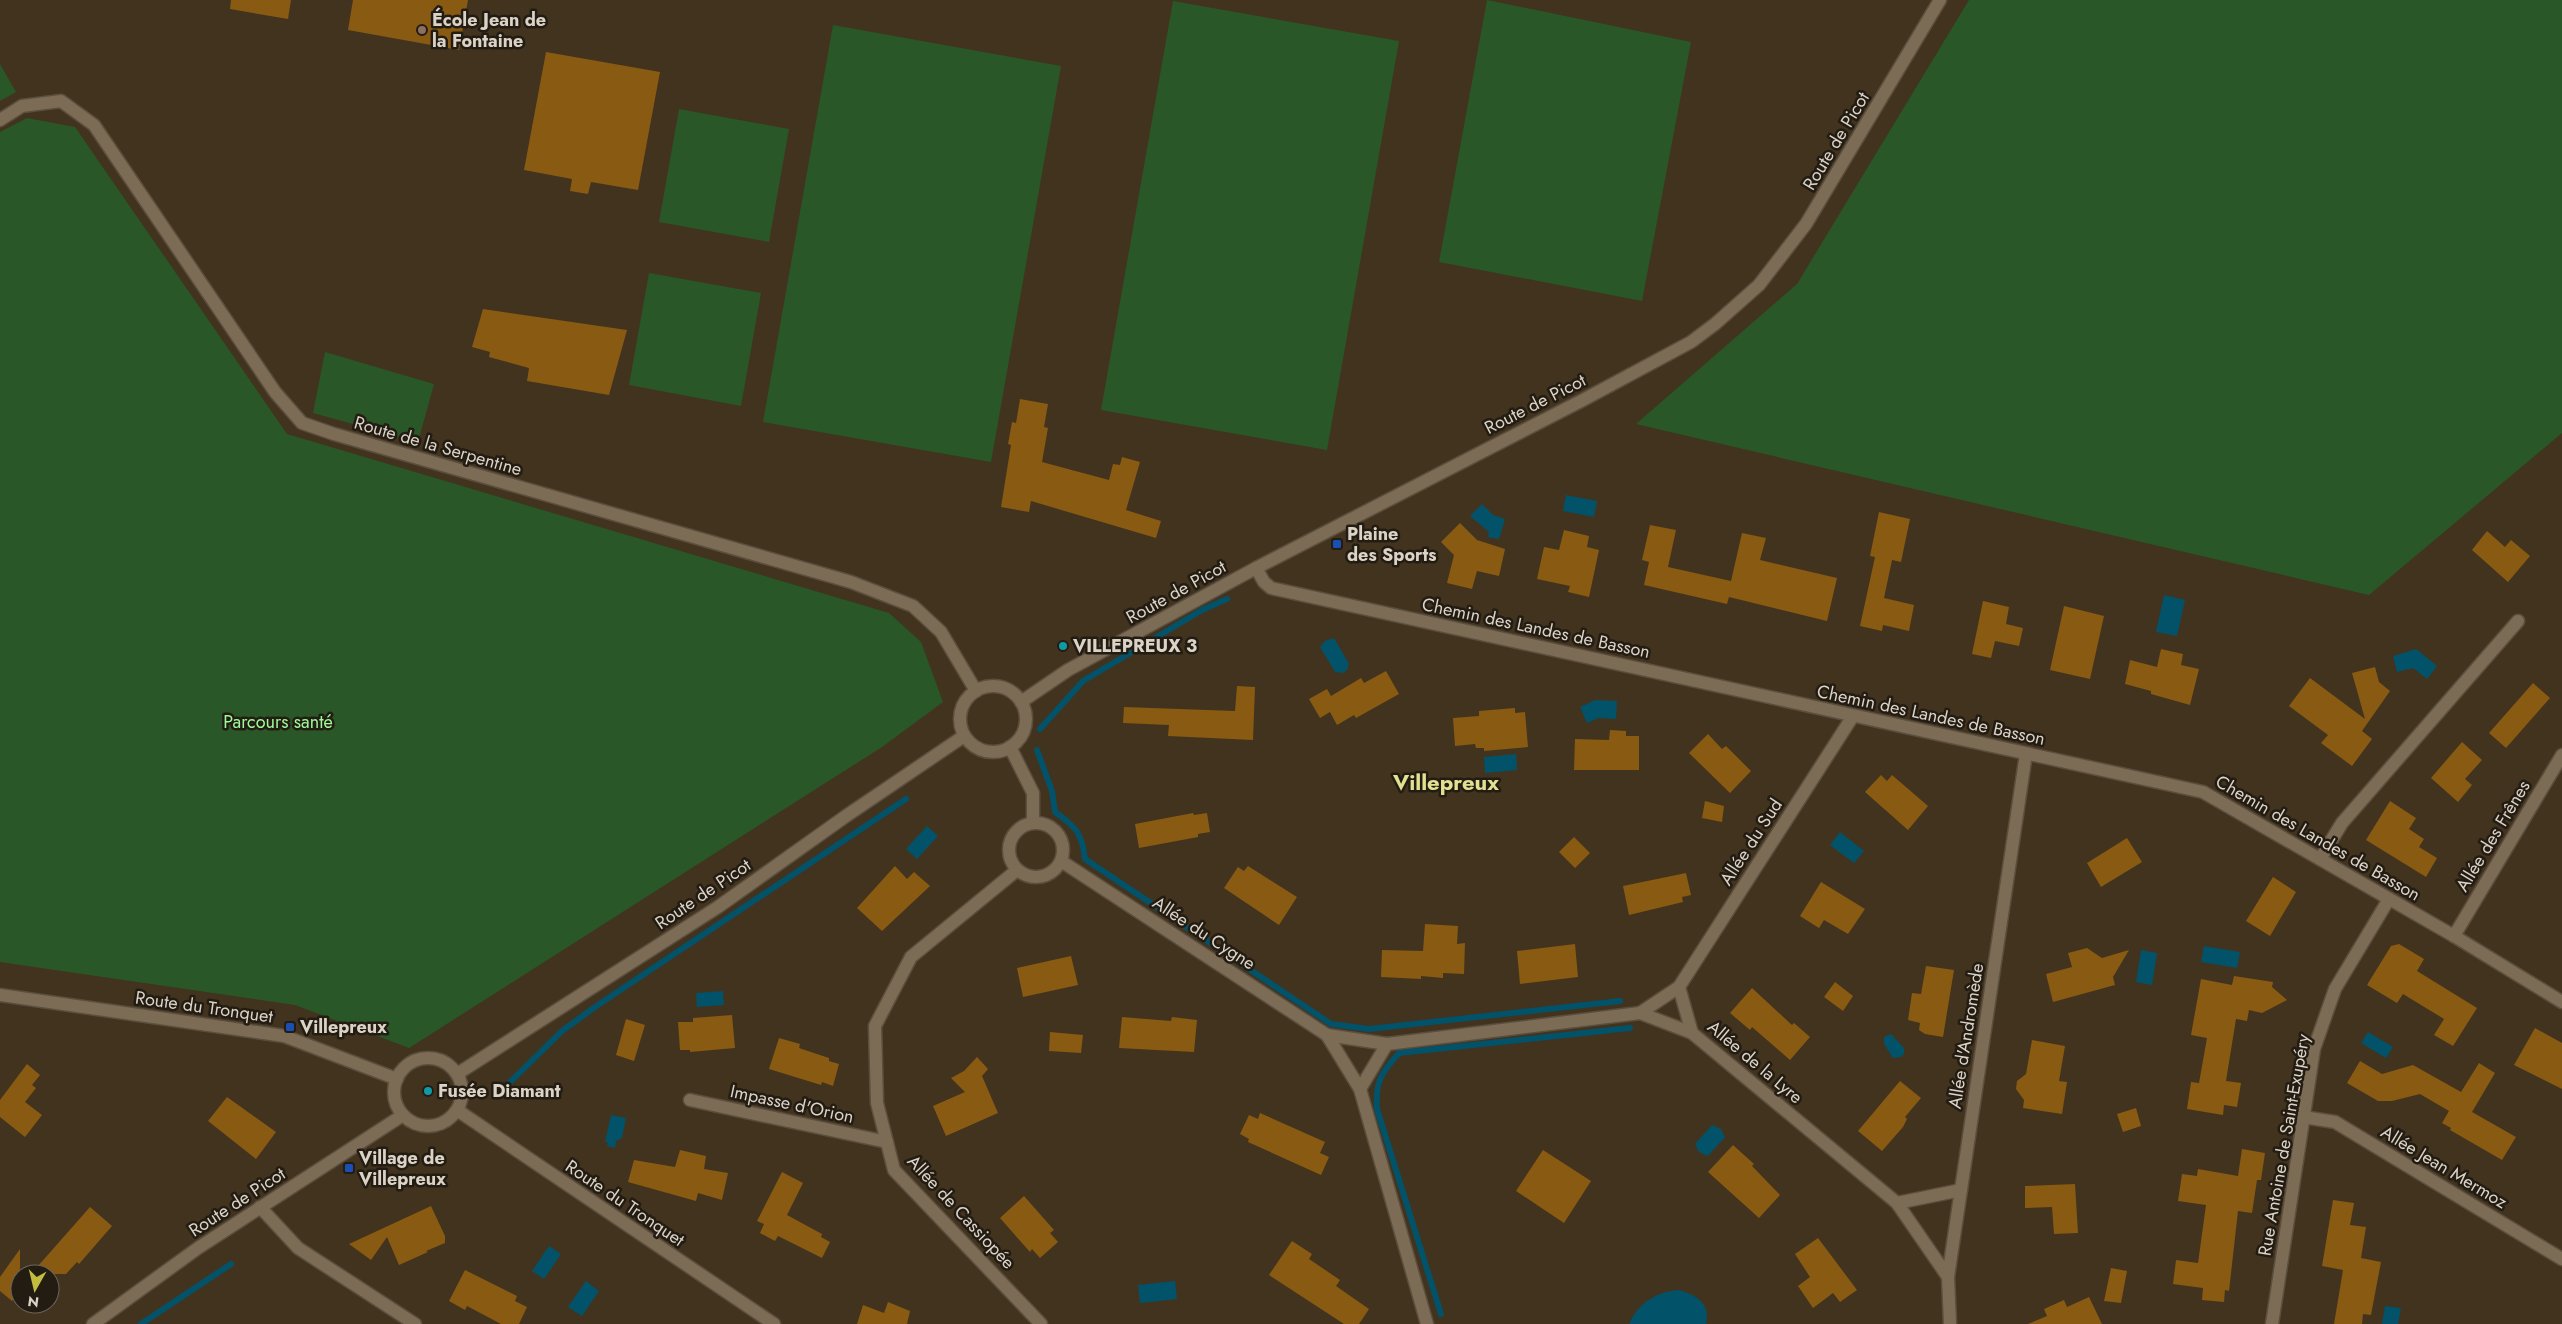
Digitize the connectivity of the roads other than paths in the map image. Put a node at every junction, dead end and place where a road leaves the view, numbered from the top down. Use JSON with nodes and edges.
{"nodes":[{"id":1,"x":1940,"y":0,"type":"edge"},
{"id":2,"x":0,"y":120,"type":"edge"},
{"id":3,"x":1256,"y":568,"type":"junction"},
{"id":4,"x":2518,"y":620,"type":"dead end"},
{"id":5,"x":976,"y":691,"type":"junction"},
{"id":6,"x":1020,"y":702,"type":"junction"},
{"id":7,"x":1852,"y":716,"type":"junction"},
{"id":8,"x":964,"y":736,"type":"junction"},
{"id":9,"x":1010,"y":747,"type":"junction"},
{"id":10,"x":2026,"y":754,"type":"junction"},
{"id":11,"x":2562,"y":755,"type":"edge"},
{"id":12,"x":1033,"y":823,"type":"junction"},
{"id":13,"x":2320,"y":859,"type":"junction"},
{"id":14,"x":1061,"y":861,"type":"junction"},
{"id":15,"x":1017,"y":870,"type":"junction"},
{"id":16,"x":2389,"y":898,"type":"junction"},
{"id":17,"x":2454,"y":936,"type":"junction"},
{"id":18,"x":1679,"y":987,"type":"junction"},
{"id":19,"x":0,"y":995,"type":"edge"},
{"id":20,"x":2562,"y":1002,"type":"edge"},
{"id":21,"x":1640,"y":1013,"type":"junction"},
{"id":22,"x":1692,"y":1033,"type":"junction"},
{"id":23,"x":1327,"y":1036,"type":"junction"},
{"id":24,"x":1386,"y":1044,"type":"junction"},
{"id":25,"x":457,"y":1074,"type":"junction"},
{"id":26,"x":397,"y":1079,"type":"junction"},
{"id":27,"x":1360,"y":1089,"type":"junction"},
{"id":28,"x":690,"y":1100,"type":"dead end"},
{"id":29,"x":457,"y":1110,"type":"junction"},
{"id":30,"x":403,"y":1115,"type":"junction"},
{"id":31,"x":2303,"y":1116,"type":"junction"},
{"id":32,"x":887,"y":1142,"type":"junction"},
{"id":33,"x":1961,"y":1190,"type":"junction"},
{"id":34,"x":1897,"y":1202,"type":"junction"},
{"id":35,"x":260,"y":1207,"type":"junction"},
{"id":36,"x":2562,"y":1259,"type":"edge"},
{"id":37,"x":1948,"y":1277,"type":"junction"},
{"id":38,"x":93,"y":1324,"type":"edge"},
{"id":39,"x":415,"y":1324,"type":"edge"},
{"id":40,"x":774,"y":1324,"type":"edge"},
{"id":41,"x":1041,"y":1324,"type":"edge"},
{"id":42,"x":1427,"y":1324,"type":"edge"},
{"id":43,"x":1950,"y":1324,"type":"edge"},
{"id":44,"x":2272,"y":1324,"type":"edge"}],
"edges":[{"from":1,"to":3,"type":"street","name":"Route de Picot"},
{"from":2,"to":5,"type":"street","name":"Route de la Serpentine"},
{"from":3,"to":6,"type":"street","name":"Route de Picot"},
{"from":3,"to":7,"type":"street","name":"Chemin des Landes de Basson"},
{"from":4,"to":13,"type":"street"},
{"from":5,"to":6,"type":"street"},
{"from":5,"to":8,"type":"street"},
{"from":6,"to":9,"type":"street"},
{"from":7,"to":10,"type":"street","name":"Chemin des Landes de Basson"},
{"from":7,"to":18,"type":"street","name":"Allée du Sud"},
{"from":8,"to":9,"type":"street"},
{"from":8,"to":25,"type":"street","name":"Route de Picot"},
{"from":9,"to":12,"type":"street"},
{"from":10,"to":13,"type":"street","name":"Chemin des Landes de Basson"},
{"from":10,"to":33,"type":"street","name":"Allée d'Andromède"},
{"from":11,"to":17,"type":"street","name":"Allée des Frênes"},
{"from":12,"to":14,"type":"street"},
{"from":12,"to":15,"type":"street"},
{"from":13,"to":16,"type":"street","name":"Chemin des Landes de Basson"},
{"from":14,"to":15,"type":"street"},
{"from":14,"to":23,"type":"street","name":"Allée du Cygne"},
{"from":15,"to":32,"type":"street","name":"Allée de Cassiopée"},
{"from":16,"to":17,"type":"street","name":"Chemin des Landes de Basson"},
{"from":16,"to":31,"type":"street","name":"Rue Antoine de Saint-Exupéry"},
{"from":17,"to":20,"type":"street","name":"Chemin des Landes de Basson"},
{"from":18,"to":21,"type":"street","name":"Allée du Sud"},
{"from":18,"to":22,"type":"street"},
{"from":19,"to":26,"type":"street","name":"Route du Tronquet"},
{"from":21,"to":22,"type":"street","name":"Allée de la Lyre"},
{"from":21,"to":24,"type":"street","name":"Allée de la Lyre"},
{"from":22,"to":34,"type":"street","name":"Allée de la Lyre"},
{"from":23,"to":24,"type":"street","name":"Allée de la Lyre"},
{"from":23,"to":27,"type":"street"},
{"from":24,"to":27,"type":"street"},
{"from":25,"to":26,"type":"street"},
{"from":25,"to":29,"type":"street"},
{"from":26,"to":30,"type":"street"},
{"from":27,"to":42,"type":"street"},
{"from":28,"to":32,"type":"street","name":"Impasse d'Orion"},
{"from":29,"to":30,"type":"street"},
{"from":29,"to":40,"type":"street","name":"Route du Tronquet"},
{"from":30,"to":35,"type":"street","name":"Route de Picot"},
{"from":31,"to":36,"type":"street","name":"Allée Jean Mermoz"},
{"from":31,"to":44,"type":"street","name":"Rue Antoine de Saint-Exupéry"},
{"from":32,"to":41,"type":"street","name":"Allée de Cassiopée"},
{"from":33,"to":34,"type":"street"},
{"from":33,"to":37,"type":"street","name":"Allée d'Andromède"},
{"from":34,"to":37,"type":"street","name":"Allée de la Lyre"},
{"from":35,"to":38,"type":"street","name":"Route de Picot"},
{"from":35,"to":39,"type":"street"},
{"from":37,"to":43,"type":"street","name":"Allée d'Andromède"}]}
